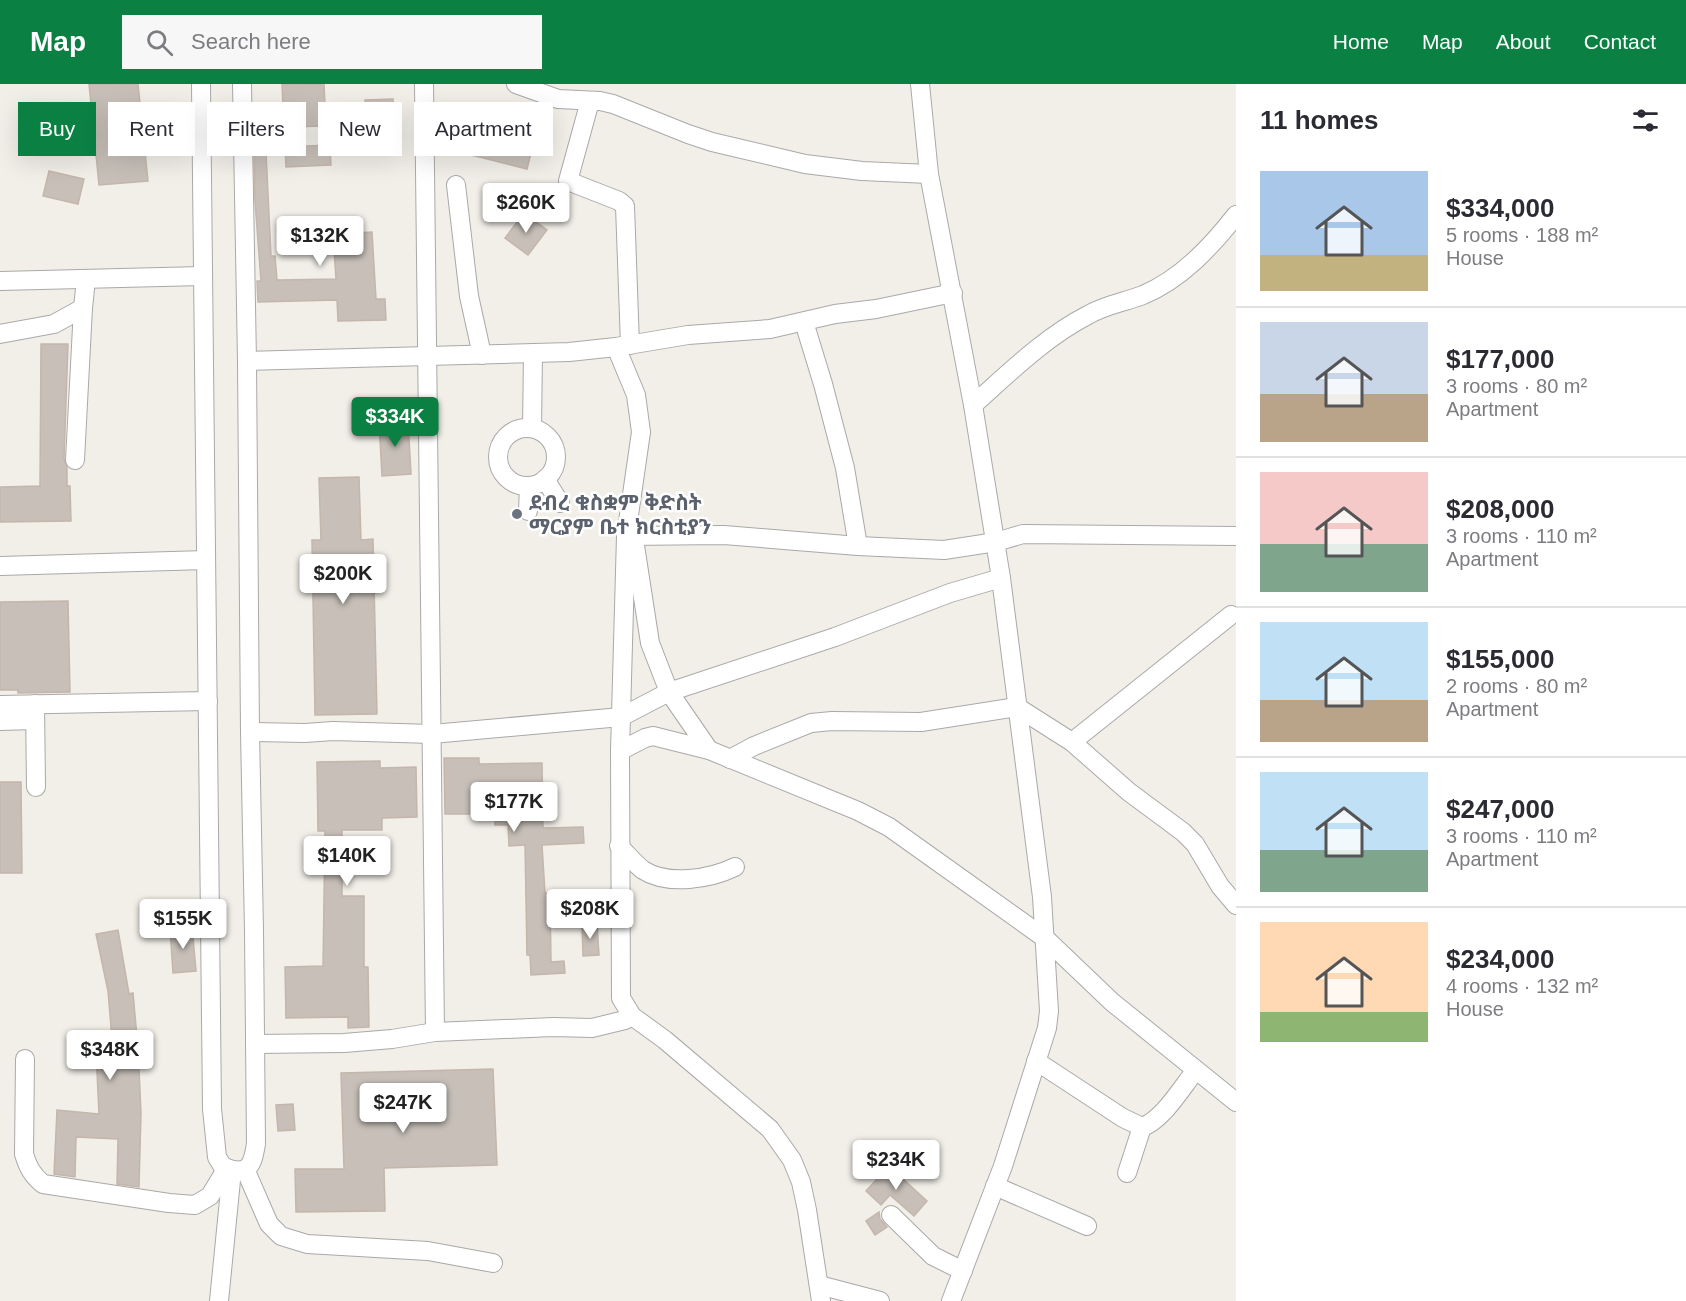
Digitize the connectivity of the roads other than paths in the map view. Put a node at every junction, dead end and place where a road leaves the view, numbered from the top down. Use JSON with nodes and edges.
{"nodes":[{"id":1,"x":201,"y":84,"type":"edge"},
{"id":2,"x":242,"y":84,"type":"edge"},
{"id":3,"x":424,"y":84,"type":"edge"},
{"id":4,"x":516,"y":84,"type":"edge"},
{"id":5,"x":920,"y":84,"type":"edge"},
{"id":6,"x":590,"y":101,"type":"junction"},
{"id":7,"x":929,"y":174,"type":"junction"},
{"id":8,"x":456,"y":185,"type":"dead end"},
{"id":9,"x":1236,"y":215,"type":"edge"},
{"id":10,"x":202,"y":276,"type":"junction"},
{"id":11,"x":87,"y":279,"type":"junction"},
{"id":12,"x":0,"y":280,"type":"edge"},
{"id":13,"x":953,"y":293,"type":"junction"},
{"id":14,"x":82,"y":308,"type":"junction"},
{"id":15,"x":804,"y":322,"type":"junction"},
{"id":16,"x":0,"y":334,"type":"edge"},
{"id":17,"x":623,"y":346,"type":"junction"},
{"id":18,"x":533,"y":353,"type":"junction"},
{"id":19,"x":482,"y":355,"type":"junction"},
{"id":20,"x":427,"y":356,"type":"junction"},
{"id":21,"x":247,"y":361,"type":"junction"},
{"id":22,"x":973,"y":405,"type":"junction"},
{"id":23,"x":532,"y":428,"type":"junction"},
{"id":24,"x":75,"y":460,"type":"dead end"},
{"id":25,"x":537,"y":482,"type":"junction"},
{"id":26,"x":560,"y":503,"type":"dead end"},
{"id":27,"x":528,"y":511,"type":"dead end"},
{"id":28,"x":1236,"y":536,"type":"edge"},
{"id":29,"x":630,"y":537,"type":"junction"},
{"id":30,"x":996,"y":542,"type":"junction"},
{"id":31,"x":858,"y":546,"type":"junction"},
{"id":32,"x":206,"y":560,"type":"junction"},
{"id":33,"x":0,"y":566,"type":"edge"},
{"id":34,"x":1001,"y":578,"type":"junction"},
{"id":35,"x":1231,"y":615,"type":"dead end"},
{"id":36,"x":669,"y":692,"type":"junction"},
{"id":37,"x":208,"y":701,"type":"junction"},
{"id":38,"x":0,"y":705,"type":"edge"},
{"id":39,"x":1017,"y":707,"type":"junction"},
{"id":40,"x":35,"y":712,"type":"junction"},
{"id":41,"x":621,"y":717,"type":"junction"},
{"id":42,"x":0,"y":721,"type":"edge"},
{"id":43,"x":250,"y":732,"type":"junction"},
{"id":44,"x":432,"y":734,"type":"junction"},
{"id":45,"x":1072,"y":742,"type":"junction"},
{"id":46,"x":709,"y":750,"type":"junction"},
{"id":47,"x":620,"y":751,"type":"junction"},
{"id":48,"x":730,"y":759,"type":"junction"},
{"id":49,"x":36,"y":787,"type":"dead end"},
{"id":50,"x":619,"y":846,"type":"junction"},
{"id":51,"x":735,"y":867,"type":"dead end"},
{"id":52,"x":1236,"y":905,"type":"edge"},
{"id":53,"x":1046,"y":939,"type":"junction"},
{"id":54,"x":632,"y":1016,"type":"junction"},
{"id":55,"x":435,"y":1032,"type":"junction"},
{"id":56,"x":255,"y":1044,"type":"junction"},
{"id":57,"x":25,"y":1059,"type":"dead end"},
{"id":58,"x":1036,"y":1061,"type":"junction"},
{"id":59,"x":1196,"y":1070,"type":"junction"},
{"id":60,"x":1236,"y":1102,"type":"edge"},
{"id":61,"x":1142,"y":1127,"type":"junction"},
{"id":62,"x":235,"y":1169,"type":"junction"},
{"id":63,"x":1127,"y":1173,"type":"dead end"},
{"id":64,"x":995,"y":1186,"type":"junction"},
{"id":65,"x":891,"y":1215,"type":"dead end"},
{"id":66,"x":1087,"y":1226,"type":"dead end"},
{"id":67,"x":493,"y":1263,"type":"dead end"},
{"id":68,"x":963,"y":1271,"type":"junction"},
{"id":69,"x":820,"y":1293,"type":"edge"},
{"id":70,"x":219,"y":1301,"type":"edge"},
{"id":71,"x":880,"y":1301,"type":"edge"},
{"id":72,"x":951,"y":1301,"type":"edge"}],
"edges":[{"from":1,"to":10,"type":"street"},
{"from":2,"to":21,"type":"street"},
{"from":3,"to":20,"type":"street"},
{"from":4,"to":6,"type":"street"},
{"from":5,"to":7,"type":"street"},
{"from":6,"to":7,"type":"street"},
{"from":6,"to":17,"type":"street"},
{"from":7,"to":13,"type":"street"},
{"from":8,"to":19,"type":"street"},
{"from":9,"to":22,"type":"street"},
{"from":10,"to":11,"type":"street"},
{"from":10,"to":32,"type":"street"},
{"from":11,"to":12,"type":"street"},
{"from":11,"to":14,"type":"street"},
{"from":13,"to":15,"type":"street"},
{"from":13,"to":22,"type":"street"},
{"from":14,"to":16,"type":"street"},
{"from":14,"to":24,"type":"street"},
{"from":15,"to":17,"type":"street"},
{"from":15,"to":31,"type":"street"},
{"from":17,"to":18,"type":"street"},
{"from":17,"to":29,"type":"street"},
{"from":18,"to":19,"type":"street"},
{"from":18,"to":23,"type":"street"},
{"from":19,"to":20,"type":"street"},
{"from":20,"to":21,"type":"street"},
{"from":20,"to":44,"type":"street"},
{"from":21,"to":43,"type":"street"},
{"from":22,"to":30,"type":"street"},
{"from":23,"to":25,"type":"street"},
{"from":23,"to":25,"type":"street"},
{"from":25,"to":26,"type":"street"},
{"from":25,"to":27,"type":"street"},
{"from":28,"to":30,"type":"street"},
{"from":29,"to":31,"type":"street"},
{"from":29,"to":36,"type":"street"},
{"from":29,"to":41,"type":"street"},
{"from":30,"to":31,"type":"street"},
{"from":30,"to":34,"type":"street"},
{"from":32,"to":33,"type":"street"},
{"from":32,"to":37,"type":"street"},
{"from":34,"to":36,"type":"street"},
{"from":34,"to":39,"type":"street"},
{"from":35,"to":45,"type":"street"},
{"from":36,"to":41,"type":"street"},
{"from":36,"to":46,"type":"street"},
{"from":37,"to":40,"type":"street"},
{"from":37,"to":62,"type":"street"},
{"from":38,"to":40,"type":"street"},
{"from":39,"to":45,"type":"street"},
{"from":39,"to":48,"type":"street"},
{"from":39,"to":53,"type":"street"},
{"from":40,"to":42,"type":"street"},
{"from":40,"to":49,"type":"street"},
{"from":41,"to":44,"type":"street"},
{"from":41,"to":47,"type":"street"},
{"from":43,"to":44,"type":"street"},
{"from":43,"to":56,"type":"street"},
{"from":44,"to":55,"type":"street"},
{"from":45,"to":52,"type":"street"},
{"from":46,"to":47,"type":"street"},
{"from":46,"to":48,"type":"street"},
{"from":47,"to":50,"type":"street"},
{"from":48,"to":53,"type":"street"},
{"from":50,"to":51,"type":"street"},
{"from":50,"to":54,"type":"street"},
{"from":53,"to":58,"type":"street"},
{"from":53,"to":59,"type":"street"},
{"from":54,"to":55,"type":"street"},
{"from":54,"to":69,"type":"street"},
{"from":55,"to":56,"type":"street"},
{"from":56,"to":62,"type":"street"},
{"from":57,"to":62,"type":"street"},
{"from":58,"to":61,"type":"street"},
{"from":58,"to":64,"type":"street"},
{"from":59,"to":60,"type":"street"},
{"from":59,"to":61,"type":"street"},
{"from":61,"to":63,"type":"street"},
{"from":62,"to":67,"type":"street"},
{"from":62,"to":70,"type":"street"},
{"from":64,"to":66,"type":"street"},
{"from":64,"to":68,"type":"street"},
{"from":65,"to":68,"type":"street"},
{"from":68,"to":72,"type":"street"},
{"from":69,"to":71,"type":"street"}]}
